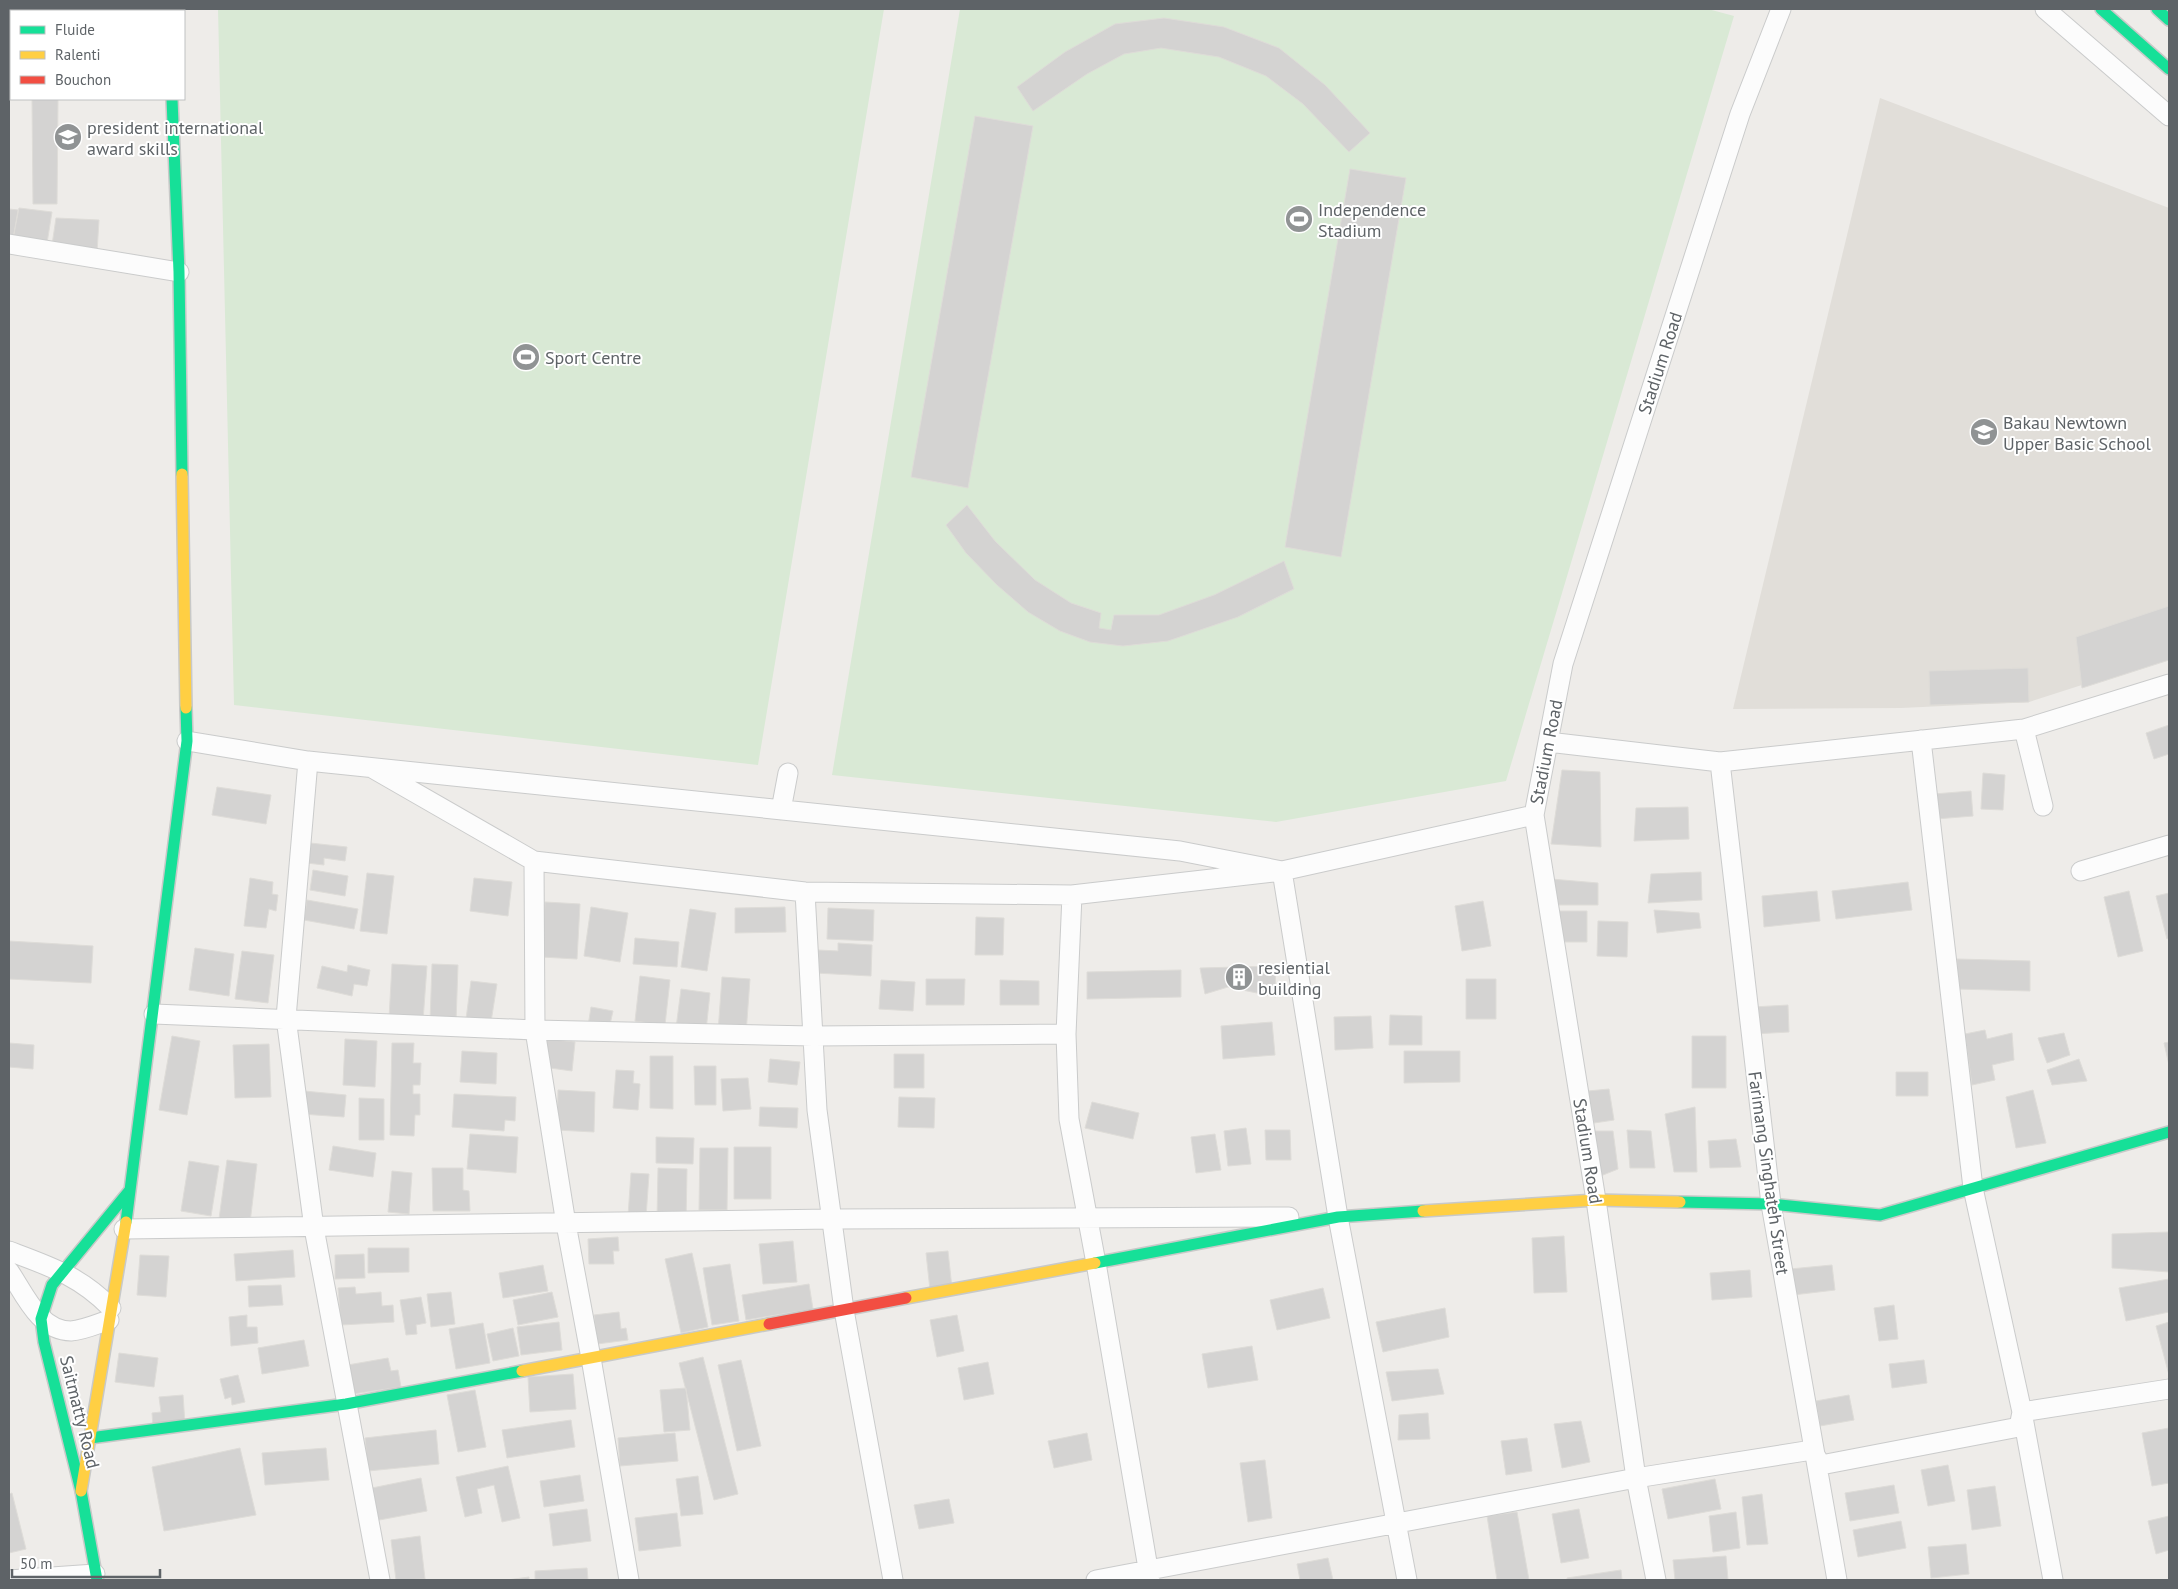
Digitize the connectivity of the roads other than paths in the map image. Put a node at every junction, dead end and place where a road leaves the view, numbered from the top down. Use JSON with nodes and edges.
{"nodes":[{"id":1,"x":1780,"y":9,"type":"edge"},
{"id":2,"x":2045,"y":9,"type":"edge"},
{"id":3,"x":2101,"y":9,"type":"edge"},
{"id":4,"x":2157,"y":9,"type":"edge"},
{"id":5,"x":2169,"y":20,"type":"edge"},
{"id":6,"x":2169,"y":69,"type":"edge"},
{"id":7,"x":172,"y":100,"type":"edge"},
{"id":8,"x":2169,"y":116,"type":"edge"},
{"id":9,"x":9,"y":244,"type":"edge"},
{"id":10,"x":179,"y":272,"type":"junction"},
{"id":11,"x":2169,"y":684,"type":"edge"},
{"id":12,"x":2024,"y":729,"type":"junction"},
{"id":13,"x":1921,"y":740,"type":"junction"},
{"id":14,"x":187,"y":741,"type":"junction"},
{"id":15,"x":1548,"y":742,"type":"junction"},
{"id":16,"x":308,"y":761,"type":"junction"},
{"id":17,"x":1720,"y":762,"type":"junction"},
{"id":18,"x":372,"y":768,"type":"junction"},
{"id":19,"x":788,"y":773,"type":"dead end"},
{"id":20,"x":2043,"y":806,"type":"dead end"},
{"id":21,"x":781,"y":810,"type":"junction"},
{"id":22,"x":1534,"y":815,"type":"junction"},
{"id":23,"x":2169,"y":845,"type":"edge"},
{"id":24,"x":534,"y":862,"type":"junction"},
{"id":25,"x":1282,"y":871,"type":"junction"},
{"id":26,"x":2081,"y":871,"type":"dead end"},
{"id":27,"x":805,"y":892,"type":"junction"},
{"id":28,"x":1072,"y":895,"type":"junction"},
{"id":29,"x":154,"y":1014,"type":"junction"},
{"id":30,"x":286,"y":1018,"type":"junction"},
{"id":31,"x":535,"y":1030,"type":"junction"},
{"id":32,"x":1066,"y":1034,"type":"junction"},
{"id":33,"x":813,"y":1036,"type":"junction"},
{"id":34,"x":2169,"y":1132,"type":"edge"},
{"id":35,"x":1973,"y":1188,"type":"junction"},
{"id":36,"x":131,"y":1189,"type":"junction"},
{"id":37,"x":1596,"y":1200,"type":"junction"},
{"id":38,"x":1770,"y":1204,"type":"junction"},
{"id":39,"x":1338,"y":1217,"type":"junction"},
{"id":40,"x":1088,"y":1218,"type":"junction"},
{"id":41,"x":832,"y":1219,"type":"junction"},
{"id":42,"x":566,"y":1224,"type":"junction"},
{"id":43,"x":314,"y":1228,"type":"junction"},
{"id":44,"x":124,"y":1229,"type":"junction"},
{"id":45,"x":9,"y":1251,"type":"edge"},
{"id":46,"x":1096,"y":1263,"type":"junction"},
{"id":47,"x":9,"y":1271,"type":"edge"},
{"id":48,"x":62,"y":1271,"type":"junction"},
{"id":49,"x":844,"y":1310,"type":"junction"},
{"id":50,"x":110,"y":1314,"type":"junction"},
{"id":51,"x":41,"y":1319,"type":"junction"},
{"id":52,"x":591,"y":1358,"type":"junction"},
{"id":53,"x":2169,"y":1389,"type":"edge"},
{"id":54,"x":346,"y":1404,"type":"junction"},
{"id":55,"x":2022,"y":1412,"type":"junction"},
{"id":56,"x":90,"y":1438,"type":"junction"},
{"id":57,"x":1812,"y":1450,"type":"junction"},
{"id":58,"x":1636,"y":1478,"type":"junction"},
{"id":59,"x":81,"y":1491,"type":"junction"},
{"id":60,"x":1397,"y":1523,"type":"junction"},
{"id":61,"x":1149,"y":1575,"type":"edge"},
{"id":62,"x":94,"y":1578,"type":"edge"},
{"id":63,"x":9,"y":1580,"type":"edge"},
{"id":64,"x":380,"y":1580,"type":"edge"},
{"id":65,"x":629,"y":1580,"type":"edge"},
{"id":66,"x":894,"y":1580,"type":"edge"},
{"id":67,"x":1096,"y":1580,"type":"edge"},
{"id":68,"x":1407,"y":1580,"type":"edge"},
{"id":69,"x":1656,"y":1580,"type":"edge"},
{"id":70,"x":1836,"y":1580,"type":"edge"},
{"id":71,"x":2053,"y":1580,"type":"edge"}],
"edges":[{"from":1,"to":15,"type":"street","name":"Stadium Road"},
{"from":2,"to":8,"type":"street"},
{"from":3,"to":6,"type":"street"},
{"from":4,"to":5,"type":"street"},
{"from":7,"to":10,"type":"street"},
{"from":9,"to":10,"type":"street"},
{"from":10,"to":14,"type":"street"},
{"from":11,"to":12,"type":"street"},
{"from":12,"to":13,"type":"street"},
{"from":12,"to":20,"type":"street"},
{"from":13,"to":17,"type":"street"},
{"from":13,"to":35,"type":"street"},
{"from":14,"to":16,"type":"street"},
{"from":14,"to":29,"type":"street"},
{"from":15,"to":17,"type":"street"},
{"from":15,"to":22,"type":"street","name":"Stadium Road"},
{"from":16,"to":18,"type":"street"},
{"from":16,"to":30,"type":"street"},
{"from":17,"to":38,"type":"street","name":"Farimang Singhateh Street"},
{"from":18,"to":21,"type":"street"},
{"from":18,"to":24,"type":"street"},
{"from":19,"to":21,"type":"street"},
{"from":21,"to":25,"type":"street"},
{"from":22,"to":25,"type":"street"},
{"from":22,"to":37,"type":"street","name":"Stadium Road"},
{"from":23,"to":26,"type":"street"},
{"from":24,"to":27,"type":"street"},
{"from":24,"to":31,"type":"street"},
{"from":25,"to":28,"type":"street"},
{"from":25,"to":39,"type":"street"},
{"from":27,"to":28,"type":"street"},
{"from":27,"to":33,"type":"street"},
{"from":28,"to":32,"type":"street"},
{"from":29,"to":30,"type":"street"},
{"from":29,"to":36,"type":"street"},
{"from":30,"to":31,"type":"street"},
{"from":30,"to":43,"type":"street"},
{"from":31,"to":33,"type":"street"},
{"from":31,"to":42,"type":"street"},
{"from":32,"to":33,"type":"street"},
{"from":32,"to":40,"type":"street"},
{"from":33,"to":41,"type":"street"},
{"from":34,"to":35,"type":"street"},
{"from":35,"to":38,"type":"street"},
{"from":35,"to":55,"type":"street"},
{"from":36,"to":44,"type":"street"},
{"from":36,"to":48,"type":"street"},
{"from":37,"to":38,"type":"street"},
{"from":37,"to":39,"type":"street"},
{"from":37,"to":58,"type":"street","name":"Stadium Road"},
{"from":38,"to":57,"type":"street","name":"Farimang Singhateh Street"},
{"from":39,"to":40,"type":"street"},
{"from":39,"to":46,"type":"street"},
{"from":39,"to":60,"type":"street"},
{"from":40,"to":41,"type":"street"},
{"from":40,"to":46,"type":"street"},
{"from":41,"to":42,"type":"street"},
{"from":41,"to":49,"type":"street"},
{"from":42,"to":43,"type":"street"},
{"from":42,"to":52,"type":"street"},
{"from":43,"to":44,"type":"street"},
{"from":43,"to":54,"type":"street"},
{"from":44,"to":50,"type":"street"},
{"from":45,"to":48,"type":"street"},
{"from":46,"to":49,"type":"street"},
{"from":46,"to":61,"type":"street"},
{"from":47,"to":51,"type":"street"},
{"from":48,"to":50,"type":"street"},
{"from":48,"to":51,"type":"street"},
{"from":49,"to":52,"type":"street"},
{"from":49,"to":66,"type":"street"},
{"from":50,"to":51,"type":"street"},
{"from":50,"to":56,"type":"street"},
{"from":51,"to":59,"type":"street","name":"Saitmatty Road"},
{"from":52,"to":54,"type":"street"},
{"from":52,"to":65,"type":"street"},
{"from":53,"to":55,"type":"street"},
{"from":54,"to":56,"type":"street"},
{"from":54,"to":64,"type":"street"},
{"from":55,"to":57,"type":"street"},
{"from":55,"to":71,"type":"street"},
{"from":56,"to":59,"type":"street"},
{"from":57,"to":58,"type":"street"},
{"from":57,"to":70,"type":"street","name":"Farimang Singhateh Street"},
{"from":58,"to":60,"type":"street"},
{"from":58,"to":69,"type":"street","name":"Stadium Road"},
{"from":59,"to":62,"type":"street"},
{"from":60,"to":61,"type":"street"},
{"from":60,"to":68,"type":"street"},
{"from":61,"to":67,"type":"street"},
{"from":62,"to":63,"type":"street"}]}
